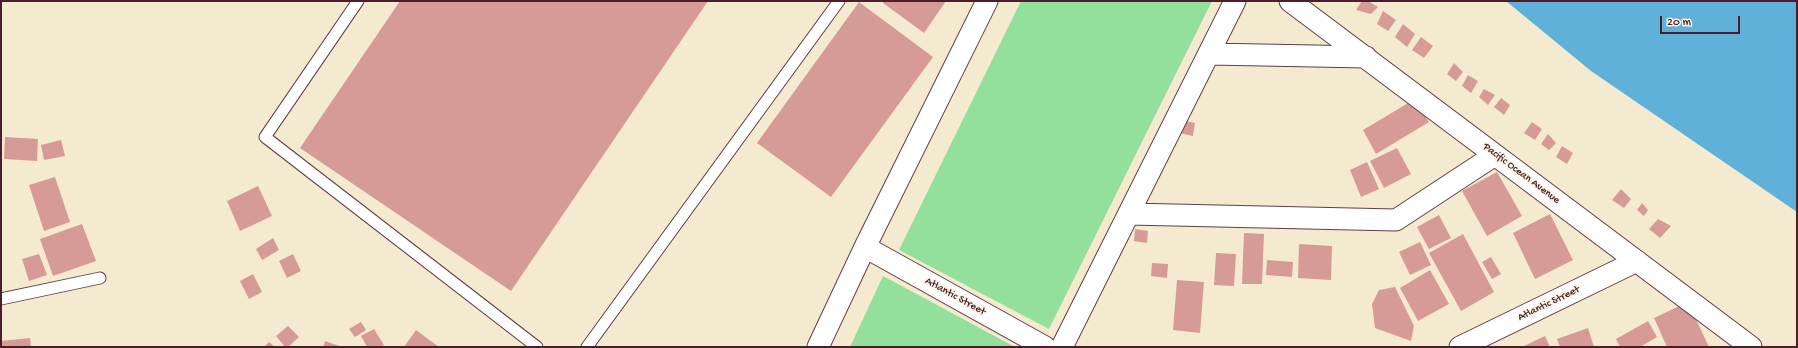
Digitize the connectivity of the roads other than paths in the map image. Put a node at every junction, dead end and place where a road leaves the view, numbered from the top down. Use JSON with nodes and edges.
{"nodes":[{"id":1,"x":358,"y":1,"type":"edge"},
{"id":2,"x":839,"y":1,"type":"edge"},
{"id":3,"x":987,"y":1,"type":"edge"},
{"id":4,"x":1235,"y":1,"type":"edge"},
{"id":5,"x":1290,"y":1,"type":"edge"},
{"id":6,"x":1209,"y":54,"type":"junction"},
{"id":7,"x":1366,"y":57,"type":"junction"},
{"id":8,"x":1495,"y":155,"type":"junction"},
{"id":9,"x":1129,"y":214,"type":"junction"},
{"id":10,"x":865,"y":247,"type":"junction"},
{"id":11,"x":1637,"y":261,"type":"junction"},
{"id":12,"x":100,"y":278,"type":"dead end"},
{"id":13,"x":1,"y":299,"type":"edge"},
{"id":14,"x":537,"y":347,"type":"edge"},
{"id":15,"x":587,"y":347,"type":"edge"},
{"id":16,"x":818,"y":347,"type":"edge"},
{"id":17,"x":1045,"y":347,"type":"edge"},
{"id":18,"x":1062,"y":347,"type":"edge"},
{"id":19,"x":1460,"y":347,"type":"edge"},
{"id":20,"x":1751,"y":347,"type":"edge"}],
"edges":[{"from":1,"to":14,"type":"lane"},
{"from":2,"to":15,"type":"lane"},
{"from":3,"to":10,"type":"street"},
{"from":4,"to":6,"type":"street"},
{"from":5,"to":7,"type":"street","name":"Pacific Ocean Avenue"},
{"from":6,"to":7,"type":"street"},
{"from":6,"to":9,"type":"street"},
{"from":7,"to":8,"type":"street","name":"Pacific Ocean Avenue"},
{"from":8,"to":9,"type":"street"},
{"from":8,"to":11,"type":"street","name":"Pacific Ocean Avenue"},
{"from":9,"to":18,"type":"street"},
{"from":10,"to":16,"type":"street"},
{"from":10,"to":17,"type":"street","name":"Atlantic Street"},
{"from":11,"to":19,"type":"street","name":"Atlantic Street"},
{"from":11,"to":20,"type":"street","name":"Pacific Ocean Avenue"},
{"from":12,"to":13,"type":"lane"}]}
